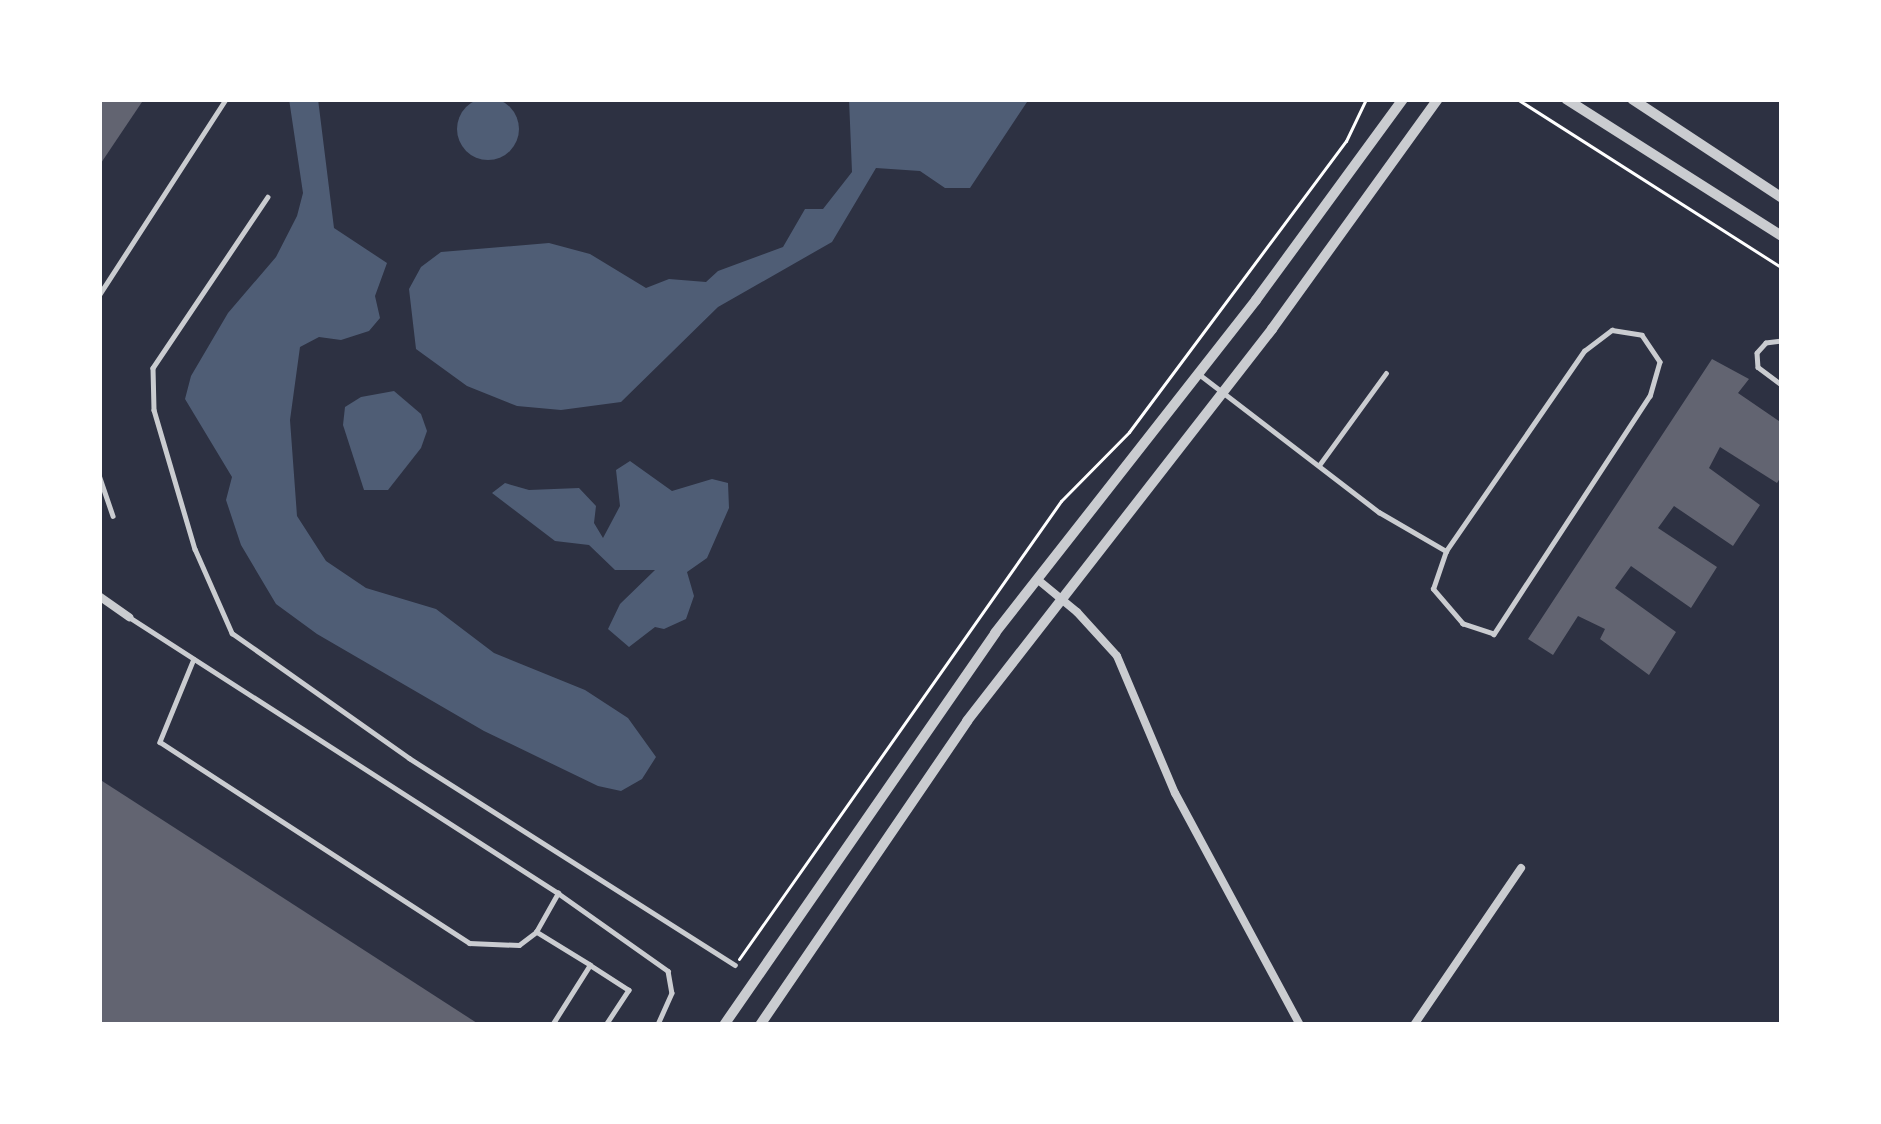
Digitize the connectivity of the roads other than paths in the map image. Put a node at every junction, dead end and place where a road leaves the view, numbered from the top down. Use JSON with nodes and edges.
{"nodes":[{"id":1,"x":226,"y":99,"type":"edge"},
{"id":2,"x":1403,"y":99,"type":"edge"},
{"id":3,"x":1438,"y":99,"type":"edge"},
{"id":4,"x":1566,"y":99,"type":"edge"},
{"id":5,"x":1632,"y":99,"type":"edge"},
{"id":6,"x":268,"y":197,"type":"dead end"},
{"id":7,"x":1782,"y":198,"type":"edge"},
{"id":8,"x":1782,"y":236,"type":"edge"},
{"id":9,"x":99,"y":295,"type":"edge"},
{"id":10,"x":1782,"y":341,"type":"edge"},
{"id":11,"x":1386,"y":373,"type":"dead end"},
{"id":12,"x":1199,"y":374,"type":"junction"},
{"id":13,"x":1782,"y":385,"type":"edge"},
{"id":14,"x":1222,"y":392,"type":"junction"},
{"id":15,"x":1320,"y":464,"type":"junction"},
{"id":16,"x":99,"y":476,"type":"edge"},
{"id":17,"x":113,"y":516,"type":"dead end"},
{"id":18,"x":1446,"y":551,"type":"junction"},
{"id":19,"x":1036,"y":579,"type":"junction"},
{"id":20,"x":99,"y":596,"type":"edge"},
{"id":21,"x":1060,"y":597,"type":"junction"},
{"id":22,"x":129,"y":616,"type":"joint"},
{"id":23,"x":194,"y":659,"type":"junction"},
{"id":24,"x":1521,"y":868,"type":"dead end"},
{"id":25,"x":558,"y":893,"type":"junction"},
{"id":26,"x":536,"y":932,"type":"junction"},
{"id":27,"x":590,"y":965,"type":"junction"},
{"id":28,"x":735,"y":965,"type":"road end"},
{"id":29,"x":552,"y":1025,"type":"edge"},
{"id":30,"x":606,"y":1025,"type":"edge"},
{"id":31,"x":658,"y":1025,"type":"edge"},
{"id":32,"x":724,"y":1025,"type":"edge"},
{"id":33,"x":760,"y":1025,"type":"edge"},
{"id":34,"x":1300,"y":1025,"type":"edge"},
{"id":35,"x":1414,"y":1025,"type":"edge"}],
"edges":[{"from":1,"to":9,"type":"lane"},
{"from":2,"to":12,"type":"street"},
{"from":3,"to":14,"type":"street"},
{"from":4,"to":8,"type":"street"},
{"from":5,"to":7,"type":"street"},
{"from":6,"to":28,"type":"lane"},
{"from":10,"to":13,"type":"lane"},
{"from":11,"to":15,"type":"lane"},
{"from":12,"to":14,"type":"lane"},
{"from":12,"to":19,"type":"street"},
{"from":14,"to":15,"type":"lane"},
{"from":14,"to":21,"type":"street"},
{"from":15,"to":18,"type":"lane"},
{"from":16,"to":17,"type":"lane"},
{"from":18,"to":18,"type":"lane"},
{"from":19,"to":21,"type":"street"},
{"from":19,"to":32,"type":"street"},
{"from":20,"to":22,"type":"street"},
{"from":21,"to":33,"type":"street"},
{"from":21,"to":34,"type":"street"},
{"from":22,"to":23,"type":"lane"},
{"from":23,"to":25,"type":"lane"},
{"from":23,"to":26,"type":"lane"},
{"from":24,"to":35,"type":"street"},
{"from":25,"to":26,"type":"lane"},
{"from":25,"to":31,"type":"lane"},
{"from":26,"to":27,"type":"lane"},
{"from":27,"to":29,"type":"lane"},
{"from":27,"to":30,"type":"lane"}]}
